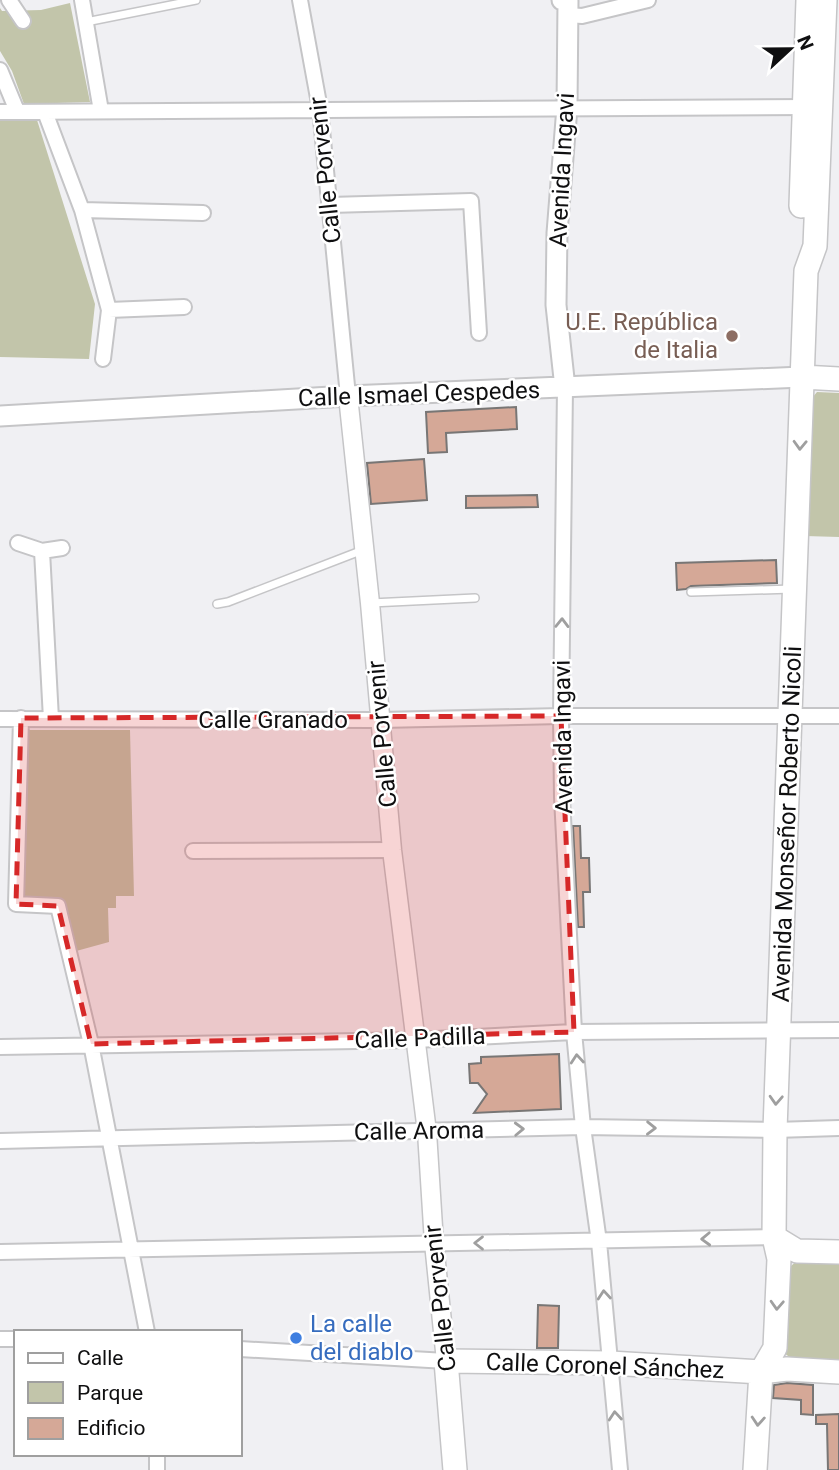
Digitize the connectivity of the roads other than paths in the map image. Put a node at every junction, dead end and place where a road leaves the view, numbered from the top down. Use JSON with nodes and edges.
{"nodes":[{"id":1,"x":9,"y":0,"type":"edge"},
{"id":2,"x":82,"y":0,"type":"edge"},
{"id":3,"x":196,"y":0,"type":"edge"},
{"id":4,"x":300,"y":0,"type":"edge"},
{"id":5,"x":648,"y":0,"type":"edge"},
{"id":6,"x":808,"y":0,"type":"edge"},
{"id":7,"x":825,"y":0,"type":"edge"},
{"id":8,"x":566,"y":4,"type":"edge"},
{"id":9,"x":23,"y":22,"type":"dead end"},
{"id":10,"x":86,"y":22,"type":"junction"},
{"id":11,"x":823,"y":44,"type":"edge"},
{"id":12,"x":0,"y":71,"type":"edge"},
{"id":13,"x":567,"y":107,"type":"junction"},
{"id":14,"x":812,"y":107,"type":"junction"},
{"id":15,"x":320,"y":109,"type":"junction"},
{"id":16,"x":17,"y":111,"type":"junction"},
{"id":17,"x":101,"y":111,"type":"junction"},
{"id":18,"x":0,"y":112,"type":"edge"},
{"id":19,"x":45,"y":112,"type":"junction"},
{"id":20,"x":330,"y":205,"type":"junction"},
{"id":21,"x":82,"y":211,"type":"junction"},
{"id":22,"x":203,"y":213,"type":"dead end"},
{"id":23,"x":184,"y":307,"type":"dead end"},
{"id":24,"x":109,"y":310,"type":"junction"},
{"id":25,"x":479,"y":333,"type":"dead end"},
{"id":26,"x":103,"y":359,"type":"dead end"},
{"id":27,"x":802,"y":377,"type":"junction"},
{"id":28,"x":839,"y":379,"type":"edge"},
{"id":29,"x":565,"y":388,"type":"junction"},
{"id":30,"x":348,"y":396,"type":"junction"},
{"id":31,"x":0,"y":416,"type":"edge"},
{"id":32,"x":18,"y":543,"type":"dead end"},
{"id":33,"x":62,"y":548,"type":"dead end"},
{"id":34,"x":364,"y":549,"type":"junction"},
{"id":35,"x":42,"y":551,"type":"junction"},
{"id":36,"x":796,"y":589,"type":"junction"},
{"id":37,"x":691,"y":592,"type":"dead end"},
{"id":38,"x":475,"y":598,"type":"dead end"},
{"id":39,"x":370,"y":603,"type":"junction"},
{"id":40,"x":217,"y":604,"type":"dead end"},
{"id":41,"x":561,"y":716,"type":"junction"},
{"id":42,"x":791,"y":716,"type":"junction"},
{"id":43,"x":839,"y":716,"type":"edge"},
{"id":44,"x":21,"y":718,"type":"junction"},
{"id":45,"x":0,"y":719,"type":"edge"},
{"id":46,"x":51,"y":719,"type":"junction"},
{"id":47,"x":380,"y":720,"type":"junction"},
{"id":48,"x":392,"y":850,"type":"junction"},
{"id":49,"x":193,"y":851,"type":"dead end"},
{"id":50,"x":839,"y":1030,"type":"edge"},
{"id":51,"x":574,"y":1032,"type":"junction"},
{"id":52,"x":779,"y":1032,"type":"junction"},
{"id":53,"x":416,"y":1040,"type":"junction"},
{"id":54,"x":91,"y":1044,"type":"junction"},
{"id":55,"x":0,"y":1047,"type":"edge"},
{"id":56,"x":583,"y":1127,"type":"junction"},
{"id":57,"x":839,"y":1128,"type":"edge"},
{"id":58,"x":775,"y":1130,"type":"junction"},
{"id":59,"x":426,"y":1132,"type":"junction"},
{"id":60,"x":110,"y":1137,"type":"junction"},
{"id":61,"x":0,"y":1141,"type":"edge"},
{"id":62,"x":774,"y":1237,"type":"junction"},
{"id":63,"x":598,"y":1242,"type":"junction"},
{"id":64,"x":433,"y":1243,"type":"junction"},
{"id":65,"x":132,"y":1250,"type":"junction"},
{"id":66,"x":0,"y":1252,"type":"edge"},
{"id":67,"x":839,"y":1252,"type":"edge"},
{"id":68,"x":147,"y":1330,"type":"edge"},
{"id":69,"x":242,"y":1349,"type":"edge"},
{"id":70,"x":446,"y":1362,"type":"junction"},
{"id":71,"x":610,"y":1363,"type":"junction"},
{"id":72,"x":761,"y":1372,"type":"junction"},
{"id":73,"x":839,"y":1373,"type":"edge"},
{"id":74,"x":454,"y":1470,"type":"edge"},
{"id":75,"x":620,"y":1470,"type":"edge"},
{"id":76,"x":755,"y":1470,"type":"edge"}],
"edges":[{"from":1,"to":9,"type":"street"},
{"from":2,"to":10,"type":"street"},
{"from":3,"to":10,"type":"lane"},
{"from":4,"to":15,"type":"street","name":"Calle Porvenir"},
{"from":5,"to":8,"type":"street"},
{"from":6,"to":11,"type":"main road","name":"Avenida Monseñor Roberto Nicoli"},
{"from":7,"to":11,"type":"main road","name":"Avenida Monseñor Roberto Nicoli"},
{"from":8,"to":13,"type":"main road","name":"Avenida Ingavi"},
{"from":10,"to":17,"type":"street"},
{"from":11,"to":14,"type":"main road","name":"Avenida Monseñor Roberto Nicoli"},
{"from":12,"to":16,"type":"street"},
{"from":13,"to":14,"type":"street"},
{"from":13,"to":15,"type":"street"},
{"from":13,"to":29,"type":"main road","name":"Avenida Ingavi"},
{"from":14,"to":27,"type":"main road","name":"Avenida Monseñor Roberto Nicoli"},
{"from":15,"to":17,"type":"street"},
{"from":15,"to":20,"type":"street","name":"Calle Porvenir"},
{"from":16,"to":18,"type":"street"},
{"from":16,"to":19,"type":"street"},
{"from":17,"to":19,"type":"street"},
{"from":19,"to":21,"type":"street"},
{"from":20,"to":25,"type":"street"},
{"from":20,"to":30,"type":"street","name":"Calle Porvenir"},
{"from":21,"to":22,"type":"street"},
{"from":21,"to":24,"type":"street"},
{"from":23,"to":24,"type":"street"},
{"from":24,"to":26,"type":"street"},
{"from":27,"to":28,"type":"main road","name":"Calle Ismael Cespedes"},
{"from":27,"to":29,"type":"main road","name":"Calle Ismael Cespedes"},
{"from":27,"to":36,"type":"main road","name":"Avenida Monseñor Roberto Nicoli","one_way":true},
{"from":29,"to":30,"type":"main road","name":"Calle Ismael Cespedes"},
{"from":41,"to":29,"type":"street","name":"Avenida Ingavi","one_way":true},
{"from":30,"to":31,"type":"main road","name":"Calle Ismael Cespedes"},
{"from":30,"to":34,"type":"street","name":"Calle Porvenir"},
{"from":32,"to":35,"type":"street"},
{"from":33,"to":35,"type":"street"},
{"from":34,"to":39,"type":"street","name":"Calle Porvenir"},
{"from":34,"to":40,"type":"lane"},
{"from":35,"to":46,"type":"street"},
{"from":36,"to":37,"type":"lane"},
{"from":36,"to":42,"type":"main road","name":"Avenida Monseñor Roberto Nicoli"},
{"from":38,"to":39,"type":"lane"},
{"from":39,"to":47,"type":"street","name":"Calle Porvenir"},
{"from":41,"to":42,"type":"street","name":"Calle Granado"},
{"from":41,"to":47,"type":"street","name":"Calle Granado"},
{"from":41,"to":51,"type":"street","name":"Avenida Ingavi"},
{"from":42,"to":43,"type":"street","name":"Calle Granado"},
{"from":42,"to":52,"type":"main road","name":"Avenida Monseñor Roberto Nicoli"},
{"from":44,"to":45,"type":"street","name":"Calle Granado"},
{"from":44,"to":46,"type":"street","name":"Calle Granado"},
{"from":44,"to":54,"type":"street"},
{"from":46,"to":47,"type":"street","name":"Calle Granado"},
{"from":47,"to":48,"type":"street","name":"Calle Porvenir"},
{"from":48,"to":49,"type":"street"},
{"from":48,"to":53,"type":"street","name":"Calle Porvenir"},
{"from":50,"to":52,"type":"street","name":"Calle Padilla"},
{"from":51,"to":52,"type":"street","name":"Calle Padilla"},
{"from":51,"to":53,"type":"street","name":"Calle Padilla"},
{"from":56,"to":51,"type":"street","name":"Avenida Ingavi","one_way":true},
{"from":52,"to":58,"type":"main road","name":"Avenida Monseñor Roberto Nicoli","one_way":true},
{"from":53,"to":54,"type":"street","name":"Calle Padilla"},
{"from":53,"to":59,"type":"street","name":"Calle Porvenir"},
{"from":54,"to":55,"type":"street","name":"Calle Padilla"},
{"from":54,"to":60,"type":"street"},
{"from":56,"to":58,"type":"street","name":"Calle Aroma","one_way":true},
{"from":59,"to":56,"type":"street","name":"Calle Aroma","one_way":true},
{"from":56,"to":63,"type":"street","name":"Avenida Ingavi"},
{"from":57,"to":58,"type":"street","name":"Calle Aroma"},
{"from":58,"to":62,"type":"main road","name":"Avenida Monseñor Roberto Nicoli"},
{"from":59,"to":60,"type":"street","name":"Calle Aroma"},
{"from":59,"to":64,"type":"street","name":"Calle Porvenir"},
{"from":60,"to":61,"type":"street","name":"Calle Aroma"},
{"from":60,"to":65,"type":"street"},
{"from":62,"to":63,"type":"street","one_way":true},
{"from":62,"to":67,"type":"main road"},
{"from":62,"to":72,"type":"main road","name":"Avenida Monseñor Roberto Nicoli","one_way":true},
{"from":63,"to":64,"type":"street","one_way":true},
{"from":71,"to":63,"type":"street","name":"Avenida Ingavi","one_way":true},
{"from":64,"to":65,"type":"street"},
{"from":64,"to":70,"type":"street","name":"Calle Porvenir"},
{"from":65,"to":66,"type":"street"},
{"from":65,"to":68,"type":"street"},
{"from":69,"to":70,"type":"street","name":"Calle Coronel Sánchez"},
{"from":70,"to":71,"type":"main road","name":"Calle Coronel Sánchez"},
{"from":70,"to":74,"type":"main road","name":"Calle Porvenir"},
{"from":71,"to":72,"type":"main road","name":"Calle Coronel Sánchez"},
{"from":75,"to":71,"type":"street","name":"Avenida Ingavi","one_way":true},
{"from":72,"to":73,"type":"main road","name":"Calle Coronel Sánchez"},
{"from":72,"to":76,"type":"main road","one_way":true}]}
